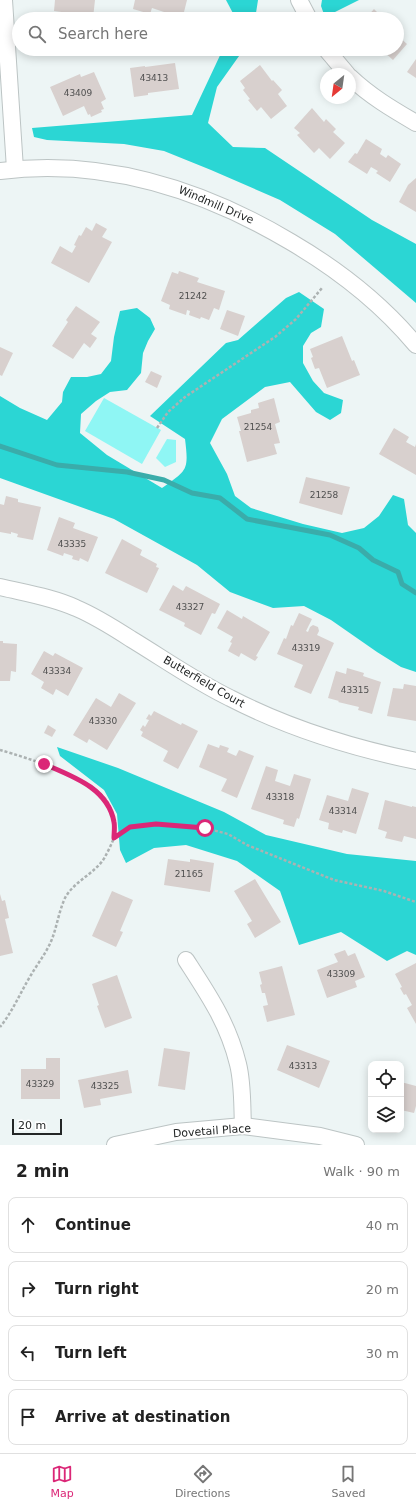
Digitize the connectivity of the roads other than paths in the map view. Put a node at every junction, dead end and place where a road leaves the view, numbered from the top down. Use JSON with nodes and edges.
{"nodes":[{"id":1,"x":4,"y":0,"type":"edge"},
{"id":2,"x":299,"y":0,"type":"edge"},
{"id":3,"x":305,"y":12,"type":"edge"},
{"id":4,"x":332,"y":56,"type":"edge"},
{"id":5,"x":342,"y":68,"type":"edge"},
{"id":6,"x":356,"y":83,"type":"edge"},
{"id":7,"x":416,"y":123,"type":"edge"},
{"id":8,"x":7,"y":170,"type":"edge"},
{"id":9,"x":416,"y":345,"type":"edge"},
{"id":10,"x":0,"y":587,"type":"edge"},
{"id":11,"x":416,"y":761,"type":"edge"},
{"id":12,"x":186,"y":960,"type":"dead end"},
{"id":13,"x":243,"y":1126,"type":"junction"},
{"id":14,"x":115,"y":1145,"type":"edge"},
{"id":15,"x":356,"y":1145,"type":"edge"}],
"edges":[{"from":1,"to":8,"type":"street"},
{"from":2,"to":3,"type":"street"},
{"from":4,"to":5,"type":"street"},
{"from":6,"to":7,"type":"street"},
{"from":8,"to":9,"type":"street","name":"Windmill Drive"},
{"from":10,"to":11,"type":"street","name":"Butterfield Court"},
{"from":12,"to":13,"type":"street"},
{"from":13,"to":14,"type":"street","name":"Dovetail Place"},
{"from":13,"to":15,"type":"street","name":"Dovetail Place"}]}
